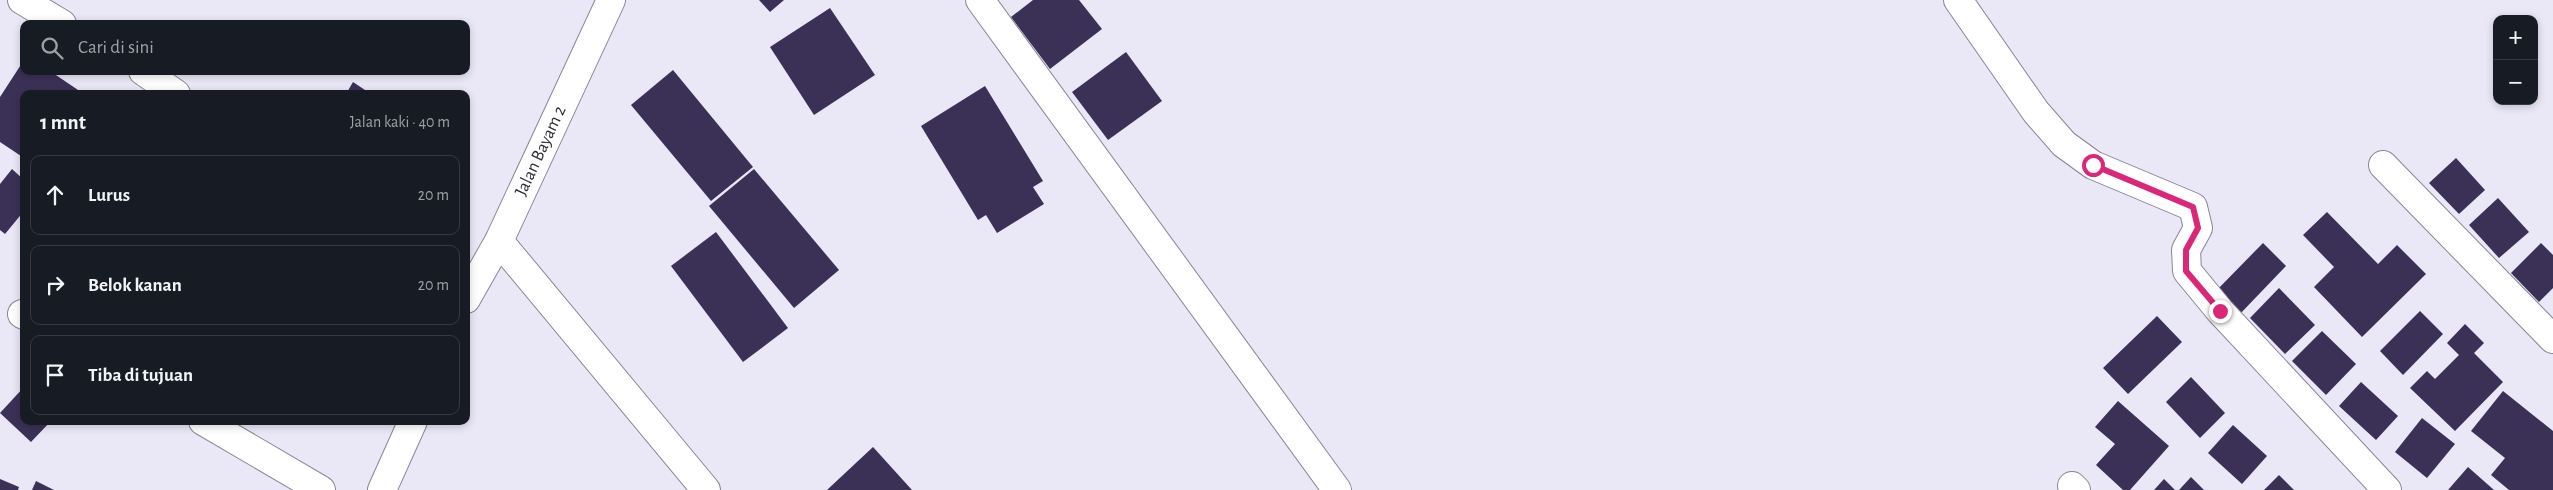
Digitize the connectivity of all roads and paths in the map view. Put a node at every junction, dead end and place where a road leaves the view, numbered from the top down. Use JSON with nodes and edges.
{"nodes":[{"id":1,"x":22,"y":0,"type":"edge"},
{"id":2,"x":611,"y":0,"type":"edge"},
{"id":3,"x":980,"y":0,"type":"edge"},
{"id":4,"x":1958,"y":0,"type":"edge"},
{"id":5,"x":55,"y":20,"type":"edge"},
{"id":6,"x":149,"y":75,"type":"edge"},
{"id":7,"x":170,"y":90,"type":"edge"},
{"id":8,"x":2383,"y":165,"type":"dead end"},
{"id":9,"x":499,"y":241,"type":"junction"},
{"id":10,"x":470,"y":287,"type":"edge"},
{"id":11,"x":2553,"y":339,"type":"edge"},
{"id":12,"x":210,"y":425,"type":"edge"},
{"id":13,"x":410,"y":425,"type":"edge"},
{"id":14,"x":321,"y":490,"type":"edge"},
{"id":15,"x":382,"y":490,"type":"edge"},
{"id":16,"x":706,"y":490,"type":"edge"},
{"id":17,"x":1337,"y":490,"type":"edge"},
{"id":18,"x":2387,"y":490,"type":"edge"}],
"edges":[{"from":1,"to":5,"type":"street"},
{"from":2,"to":9,"type":"street","name":"Jalan Bayam 2"},
{"from":3,"to":17,"type":"street"},
{"from":4,"to":18,"type":"street"},
{"from":6,"to":7,"type":"street"},
{"from":8,"to":11,"type":"street"},
{"from":9,"to":10,"type":"street","name":"Jalan Bayam 2"},
{"from":9,"to":16,"type":"street"},
{"from":12,"to":14,"type":"street"},
{"from":13,"to":15,"type":"street"}]}
